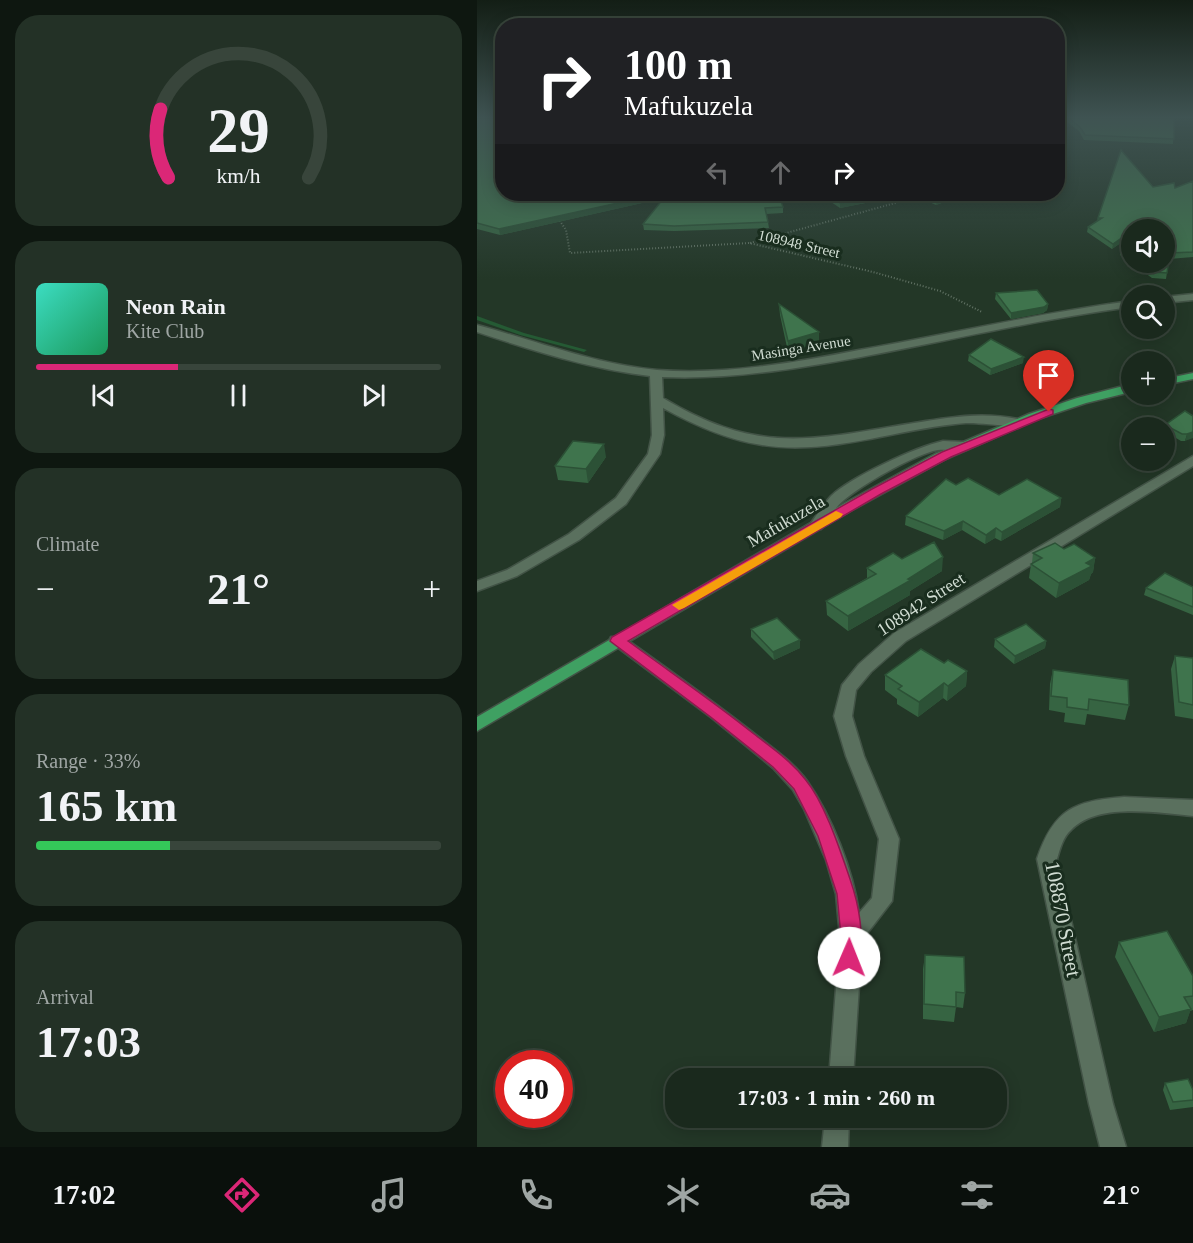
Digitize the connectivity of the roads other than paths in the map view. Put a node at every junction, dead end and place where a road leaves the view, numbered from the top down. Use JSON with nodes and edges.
{"nodes":[{"id":1,"x":1193,"y":297,"type":"edge"},
{"id":2,"x":1175,"y":299,"type":"edge"},
{"id":3,"x":1121,"y":306,"type":"edge"},
{"id":4,"x":477,"y":328,"type":"edge"},
{"id":5,"x":657,"y":373,"type":"junction"},
{"id":6,"x":1193,"y":376,"type":"edge"},
{"id":7,"x":1175,"y":380,"type":"edge"},
{"id":8,"x":1121,"y":391,"type":"edge"},
{"id":9,"x":656,"y":399,"type":"junction"},
{"id":10,"x":1018,"y":423,"type":"junction"},
{"id":11,"x":966,"y":446,"type":"joint"},
{"id":12,"x":1193,"y":460,"type":"edge"},
{"id":13,"x":816,"y":526,"type":"joint"},
{"id":14,"x":477,"y":586,"type":"edge"},
{"id":15,"x":617,"y":641,"type":"junction"},
{"id":16,"x":477,"y":725,"type":"edge"},
{"id":17,"x":1193,"y":808,"type":"edge"},
{"id":18,"x":851,"y":937,"type":"junction"},
{"id":19,"x":842,"y":1068,"type":"edge"},
{"id":20,"x":836,"y":1128,"type":"edge"},
{"id":21,"x":834,"y":1147,"type":"edge"},
{"id":22,"x":1113,"y":1147,"type":"edge"}],
"edges":[{"from":1,"to":2,"type":"street"},
{"from":3,"to":5,"type":"street","name":"Masinga Avenue"},
{"from":4,"to":5,"type":"street","name":"Masinga Avenue"},
{"from":5,"to":9,"type":"street"},
{"from":6,"to":7,"type":"main road"},
{"from":8,"to":10,"type":"main road"},
{"from":9,"to":10,"type":"street"},
{"from":9,"to":14,"type":"street"},
{"from":10,"to":11,"type":"main road"},
{"from":11,"to":13,"type":"street"},
{"from":12,"to":18,"type":"street","name":"108942 Street"},
{"from":13,"to":15,"type":"main road","name":"Mafukuzela"},
{"from":15,"to":16,"type":"main road","name":"Mafukuzela"},
{"from":15,"to":18,"type":"street"},
{"from":17,"to":22,"type":"street","name":"108870 Street"},
{"from":18,"to":19,"type":"street"},
{"from":20,"to":21,"type":"street"}]}
